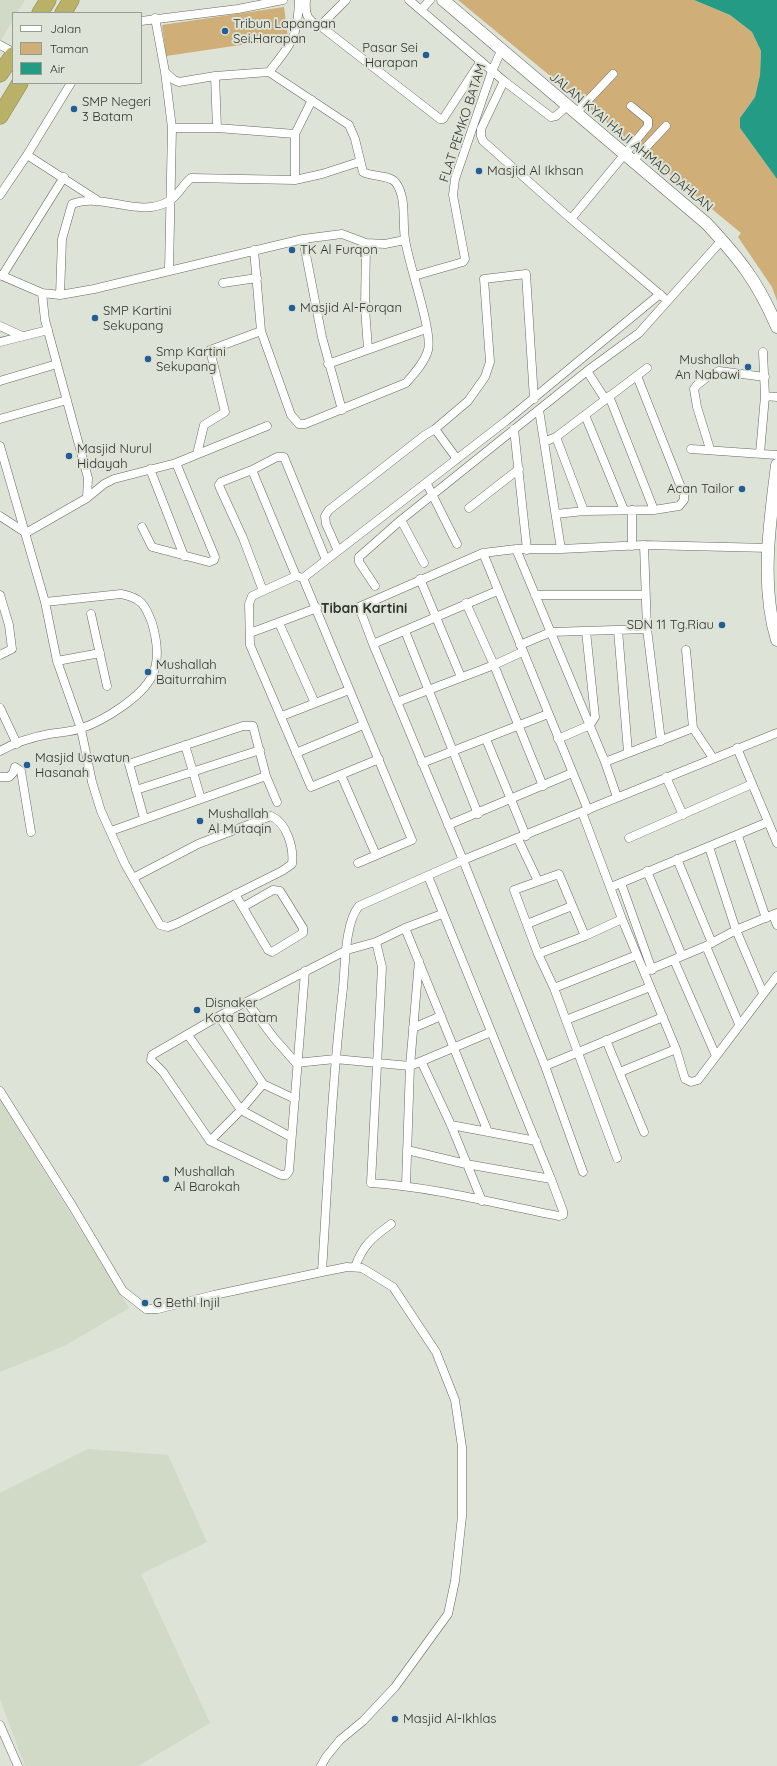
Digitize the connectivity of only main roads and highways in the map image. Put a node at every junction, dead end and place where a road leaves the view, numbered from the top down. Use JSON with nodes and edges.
{"nodes":[{"id":1,"x":48,"y":0,"type":"edge"},
{"id":2,"x":71,"y":0,"type":"edge"},
{"id":3,"x":443,"y":0,"type":"edge"},
{"id":4,"x":41,"y":12,"type":"edge"},
{"id":5,"x":64,"y":12,"type":"edge"},
{"id":6,"x":12,"y":55,"type":"edge"},
{"id":7,"x":1,"y":72,"type":"edge"},
{"id":8,"x":19,"y":84,"type":"edge"},
{"id":9,"x":0,"y":116,"type":"edge"},
{"id":10,"x":777,"y":327,"type":"edge"},
{"id":11,"x":777,"y":465,"type":"edge"},
{"id":12,"x":777,"y":640,"type":"edge"}],
"edges":[{"from":1,"to":4,"type":"highway"},
{"from":2,"to":5,"type":"highway"},
{"from":3,"to":10,"type":"main road","name":"JALAN KYAI HAJI AHMAD DAHLAN"},
{"from":6,"to":7,"type":"highway"},
{"from":8,"to":9,"type":"highway"},
{"from":11,"to":12,"type":"main road"}]}
